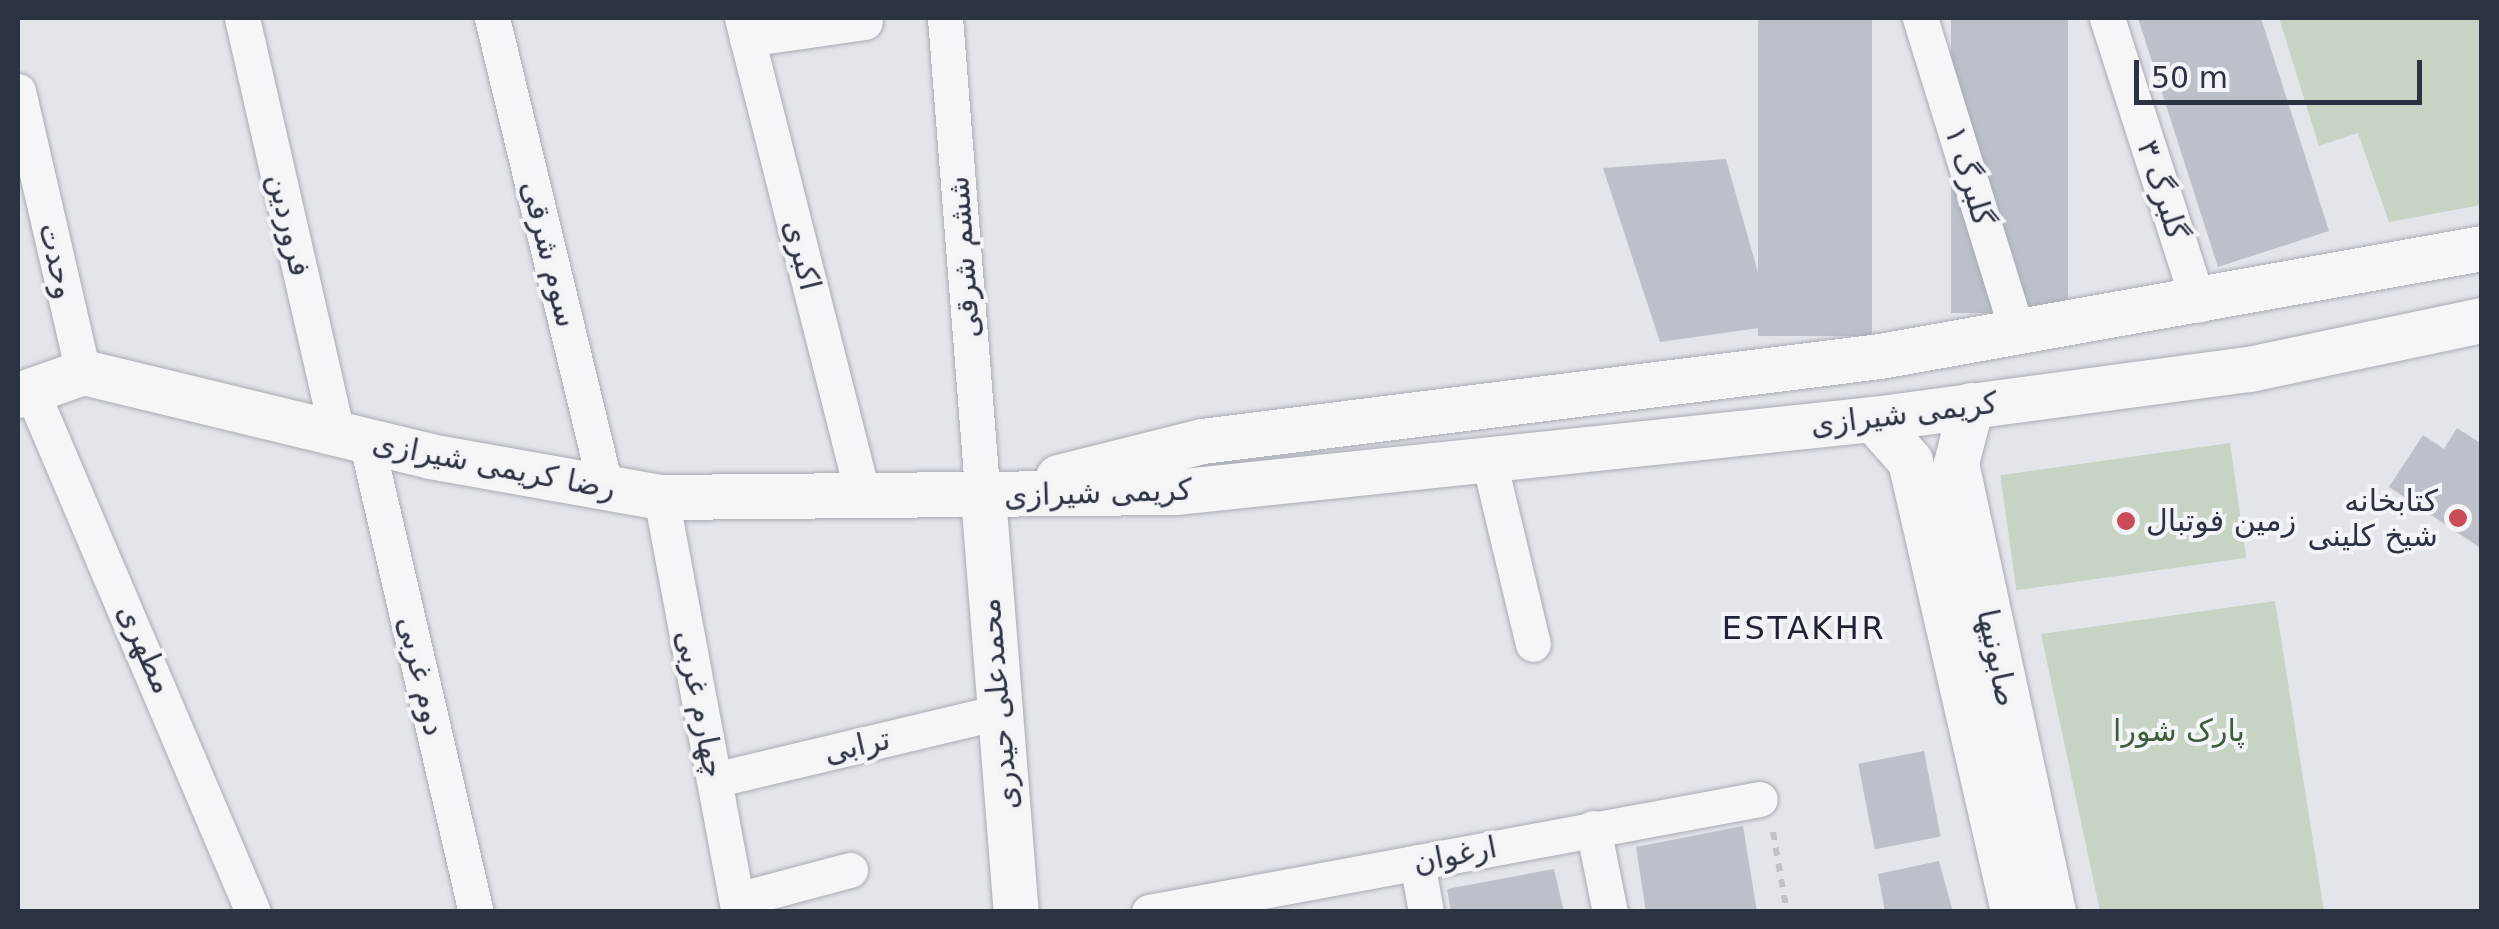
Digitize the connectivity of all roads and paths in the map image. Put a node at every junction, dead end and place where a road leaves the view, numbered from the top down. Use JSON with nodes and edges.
{"nodes":[{"id":1,"x":242,"y":18,"type":"edge"},
{"id":2,"x":492,"y":18,"type":"edge"},
{"id":3,"x":946,"y":18,"type":"edge"},
{"id":4,"x":1920,"y":18,"type":"edge"},
{"id":5,"x":2107,"y":18,"type":"edge"},
{"id":6,"x":865,"y":22,"type":"dead end"},
{"id":7,"x":745,"y":28,"type":"edge"},
{"id":8,"x":18,"y":91,"type":"edge"},
{"id":9,"x":2482,"y":248,"type":"edge"},
{"id":10,"x":2199,"y":304,"type":"junction"},
{"id":11,"x":2482,"y":320,"type":"edge"},
{"id":12,"x":2018,"y":335,"type":"junction"},
{"id":13,"x":82,"y":372,"type":"junction"},
{"id":14,"x":24,"y":393,"type":"edge"},
{"id":15,"x":1972,"y":405,"type":"junction"},
{"id":16,"x":1873,"y":419,"type":"junction"},
{"id":17,"x":352,"y":436,"type":"junction"},
{"id":18,"x":1489,"y":461,"type":"junction"},
{"id":19,"x":606,"y":490,"type":"junction"},
{"id":20,"x":862,"y":492,"type":"junction"},
{"id":21,"x":983,"y":496,"type":"junction"},
{"id":22,"x":661,"y":497,"type":"junction"},
{"id":23,"x":1969,"y":529,"type":"junction"},
{"id":24,"x":1926,"y":540,"type":"junction"},
{"id":25,"x":1533,"y":644,"type":"dead end"},
{"id":26,"x":1000,"y":712,"type":"junction"},
{"id":27,"x":714,"y":780,"type":"junction"},
{"id":28,"x":1760,"y":799,"type":"joint"},
{"id":29,"x":1593,"y":828,"type":"junction"},
{"id":30,"x":1417,"y":862,"type":"junction"},
{"id":31,"x":850,"y":870,"type":"dead end"},
{"id":32,"x":1267,"y":901,"type":"edge"},
{"id":33,"x":738,"y":906,"type":"edge"},
{"id":34,"x":252,"y":912,"type":"edge"},
{"id":35,"x":476,"y":912,"type":"edge"},
{"id":36,"x":1016,"y":912,"type":"edge"},
{"id":37,"x":1149,"y":912,"type":"edge"},
{"id":38,"x":1426,"y":912,"type":"edge"},
{"id":39,"x":1610,"y":912,"type":"edge"},
{"id":40,"x":1787,"y":912,"type":"edge"},
{"id":41,"x":2013,"y":912,"type":"edge"},
{"id":42,"x":2053,"y":912,"type":"edge"}],
"edges":[{"from":1,"to":17,"type":"street","name":"فروردین"},
{"from":2,"to":19,"type":"street","name":"سوم شرقی"},
{"from":3,"to":21,"type":"street","name":"ششم شرقی"},
{"from":4,"to":12,"type":"street","name":"گلبرگ ۱"},
{"from":5,"to":10,"type":"street","name":"گلبرگ ۳"},
{"from":6,"to":7,"type":"street"},
{"from":7,"to":20,"type":"street","name":"اکبری"},
{"from":8,"to":13,"type":"street","name":"وحدت"},
{"from":9,"to":10,"type":"street","name":"کریمی شیرازی"},
{"from":10,"to":12,"type":"street","name":"کریمی شیرازی"},
{"from":11,"to":15,"type":"street","name":"کریمی شیرازی"},
{"from":12,"to":21,"type":"street","name":"کریمی شیرازی"},
{"from":13,"to":14,"type":"street"},
{"from":13,"to":17,"type":"street","name":"رضا کریمی شیرازی"},
{"from":14,"to":34,"type":"street","name":"مطهری"},
{"from":15,"to":16,"type":"street","name":"کریمی شیرازی"},
{"from":15,"to":23,"type":"street","name":"صابونیها"},
{"from":16,"to":18,"type":"street","name":"کریمی شیرازی"},
{"from":16,"to":24,"type":"street","name":"صابونیها"},
{"from":17,"to":19,"type":"street","name":"رضا کریمی شیرازی"},
{"from":17,"to":35,"type":"street","name":"دوم غربی"},
{"from":18,"to":21,"type":"street","name":"کریمی شیرازی"},
{"from":18,"to":25,"type":"street"},
{"from":19,"to":22,"type":"street","name":"رضا کریمی شیرازی"},
{"from":20,"to":21,"type":"street","name":"رضا کریمی شیرازی"},
{"from":20,"to":22,"type":"street","name":"رضا کریمی شیرازی"},
{"from":21,"to":26,"type":"street","name":"محمدعلی حیدری"},
{"from":22,"to":27,"type":"street","name":"چهارم غربی"},
{"from":23,"to":24,"type":"street"},
{"from":23,"to":42,"type":"street","name":"صابونیها"},
{"from":24,"to":41,"type":"street","name":"صابونیها"},
{"from":26,"to":27,"type":"street","name":"ترابی"},
{"from":26,"to":36,"type":"street","name":"محمدعلی حیدری"},
{"from":27,"to":33,"type":"street","name":"چهارم غربی"},
{"from":28,"to":29,"type":"street","name":"ارغوان"},
{"from":28,"to":40,"type":"path"},
{"from":29,"to":30,"type":"street","name":"ارغوان"},
{"from":29,"to":39,"type":"street"},
{"from":30,"to":32,"type":"street","name":"ارغوان"},
{"from":30,"to":38,"type":"street"},
{"from":31,"to":33,"type":"street"},
{"from":32,"to":37,"type":"street","name":"ارغوان"}]}
